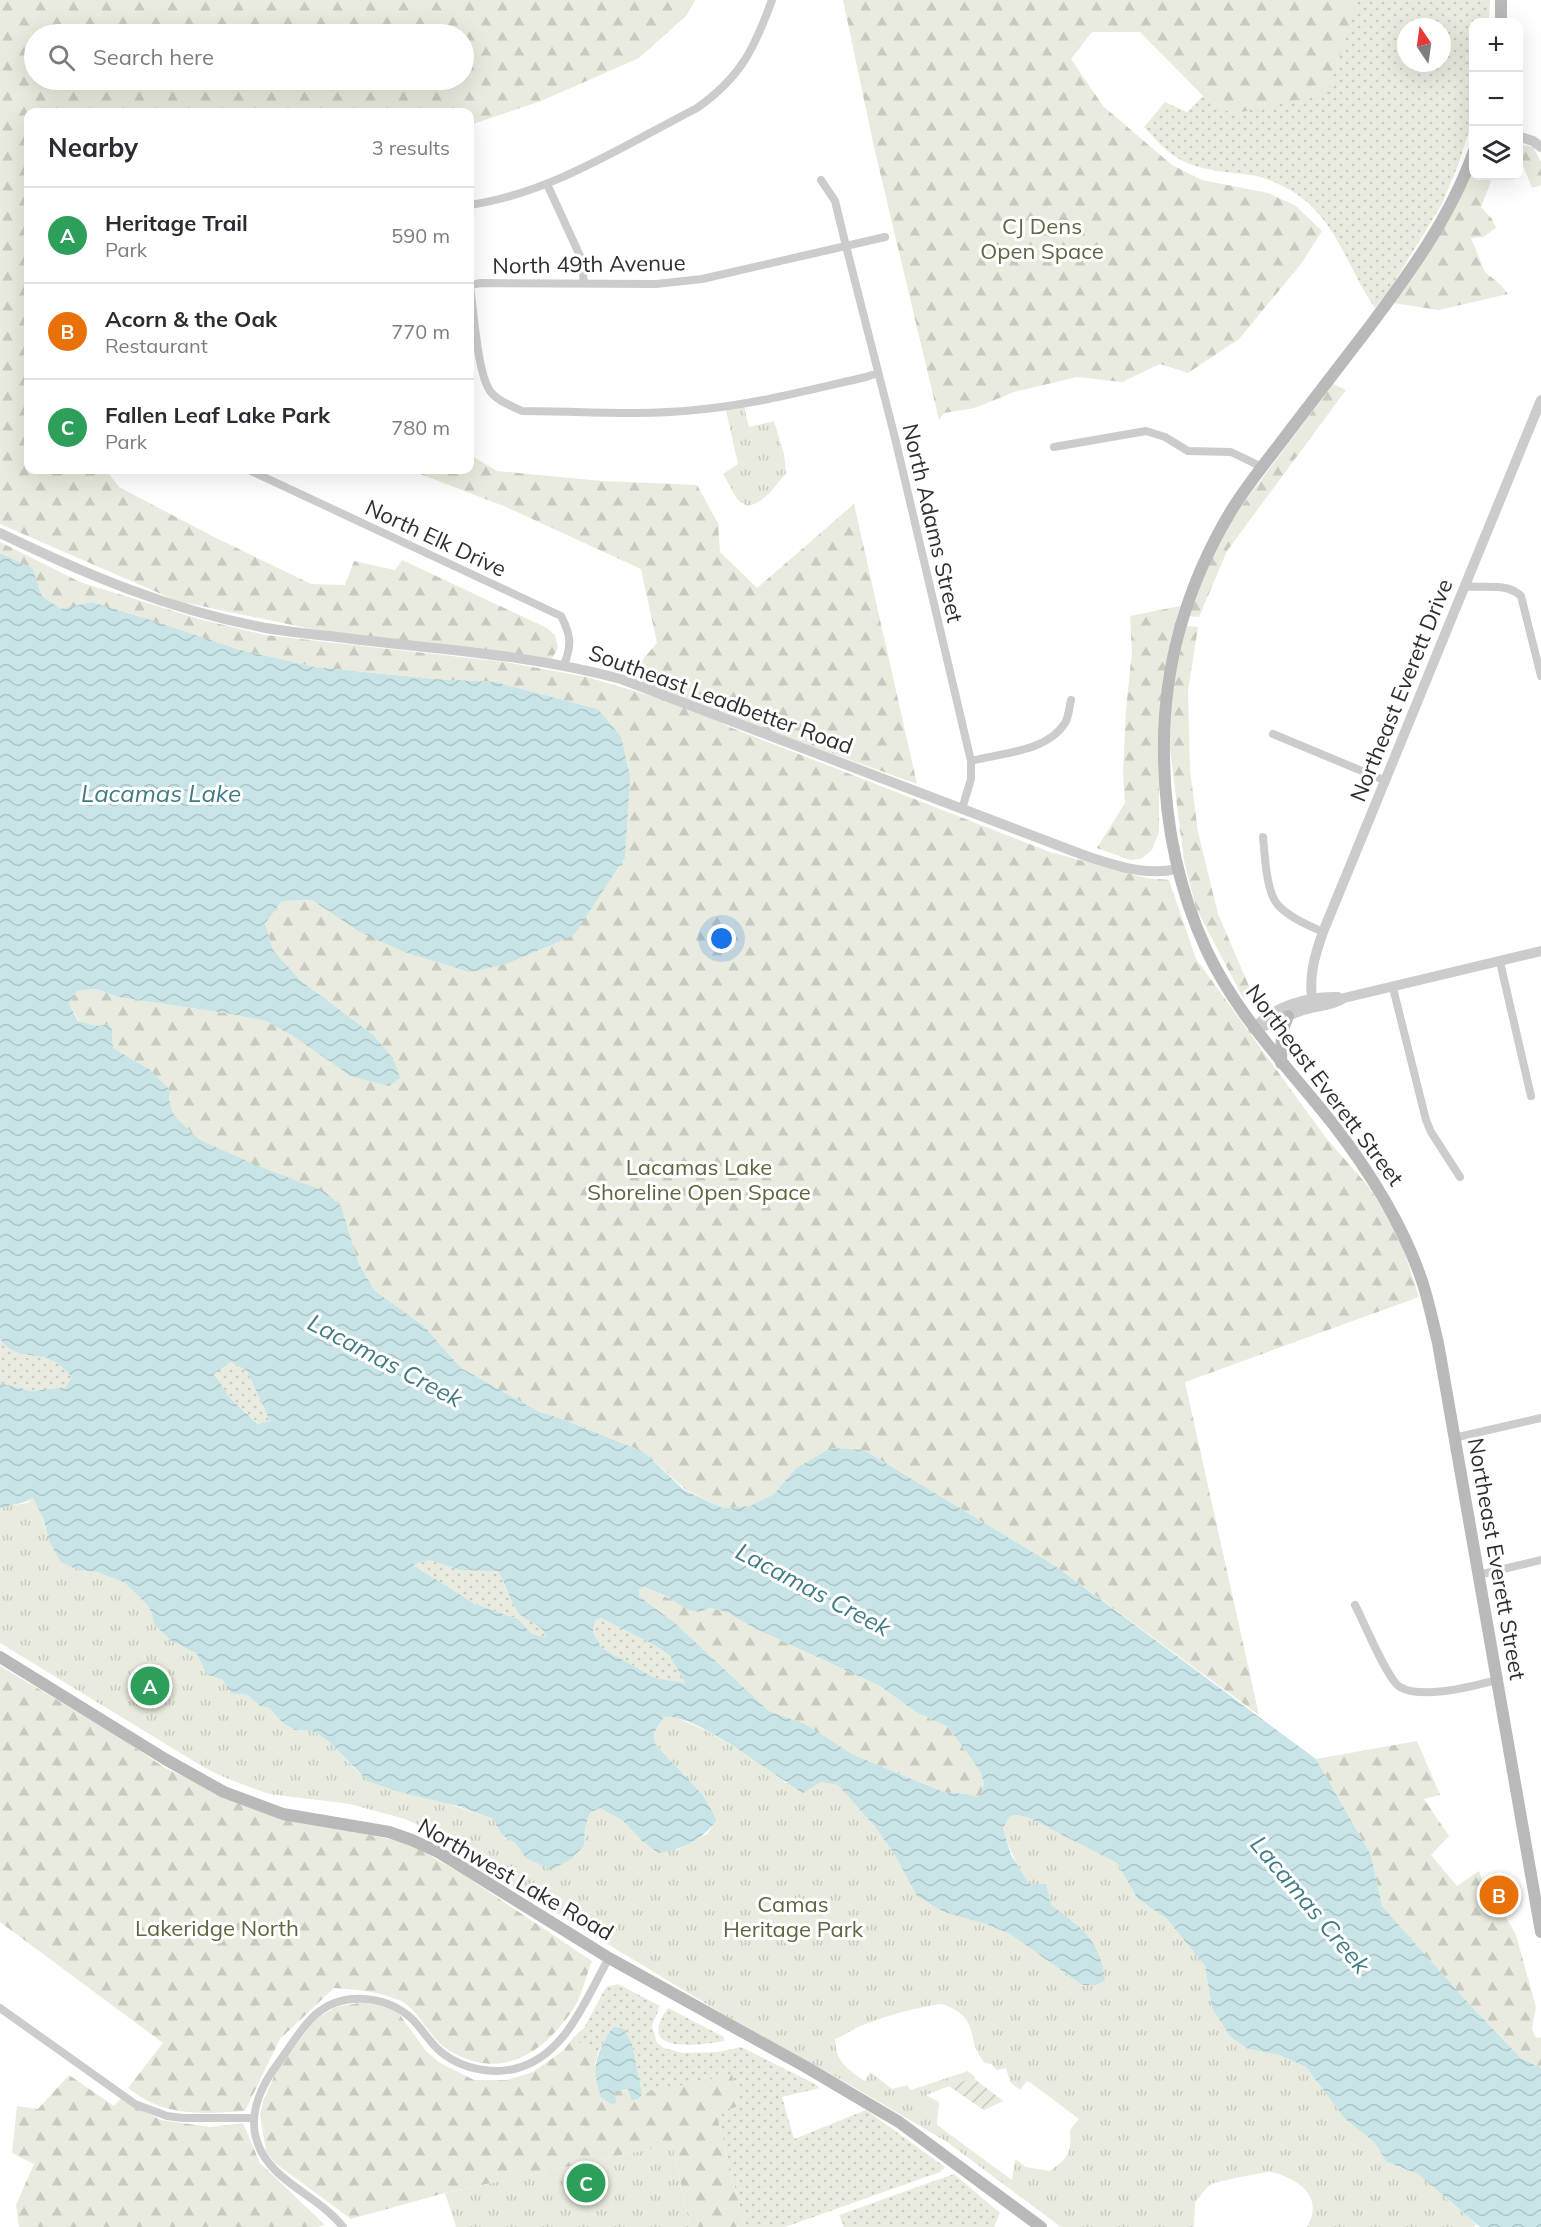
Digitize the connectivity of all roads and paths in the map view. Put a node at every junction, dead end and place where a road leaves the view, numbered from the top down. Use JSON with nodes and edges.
{"nodes":[{"id":1,"x":772,"y":0,"type":"edge"},
{"id":2,"x":1501,"y":0,"type":"edge"},
{"id":3,"x":1501,"y":18,"type":"edge"},
{"id":4,"x":1523,"y":138,"type":"edge"},
{"id":5,"x":1541,"y":147,"type":"edge"},
{"id":6,"x":1469,"y":161,"type":"edge"},
{"id":7,"x":821,"y":180,"type":"dead end"},
{"id":8,"x":547,"y":184,"type":"junction"},
{"id":9,"x":474,"y":204,"type":"edge"},
{"id":10,"x":885,"y":237,"type":"dead end"},
{"id":11,"x":846,"y":246,"type":"junction"},
{"id":12,"x":584,"y":282,"type":"junction"},
{"id":13,"x":474,"y":285,"type":"edge"},
{"id":14,"x":474,"y":317,"type":"edge"},
{"id":15,"x":878,"y":373,"type":"junction"},
{"id":16,"x":1541,"y":400,"type":"edge"},
{"id":17,"x":1054,"y":447,"type":"dead end"},
{"id":18,"x":1262,"y":467,"type":"junction"},
{"id":19,"x":258,"y":474,"type":"edge"},
{"id":20,"x":0,"y":533,"type":"edge"},
{"id":21,"x":1465,"y":586,"type":"junction"},
{"id":22,"x":564,"y":665,"type":"junction"},
{"id":23,"x":1541,"y":676,"type":"edge"},
{"id":24,"x":1071,"y":700,"type":"dead end"},
{"id":25,"x":1273,"y":734,"type":"dead end"},
{"id":26,"x":971,"y":761,"type":"junction"},
{"id":27,"x":1386,"y":781,"type":"junction"},
{"id":28,"x":962,"y":809,"type":"junction"},
{"id":29,"x":1263,"y":837,"type":"dead end"},
{"id":30,"x":1177,"y":869,"type":"junction"},
{"id":31,"x":1323,"y":932,"type":"junction"},
{"id":32,"x":1541,"y":951,"type":"edge"},
{"id":33,"x":1500,"y":962,"type":"junction"},
{"id":34,"x":1393,"y":988,"type":"junction"},
{"id":35,"x":1312,"y":998,"type":"junction"},
{"id":36,"x":1344,"y":998,"type":"junction"},
{"id":37,"x":1288,"y":1016,"type":"junction"},
{"id":38,"x":1254,"y":1029,"type":"junction"},
{"id":39,"x":1281,"y":1063,"type":"junction"},
{"id":40,"x":1531,"y":1096,"type":"dead end"},
{"id":41,"x":1460,"y":1177,"type":"dead end"},
{"id":42,"x":1541,"y":1418,"type":"edge"},
{"id":43,"x":1454,"y":1438,"type":"junction"},
{"id":44,"x":1541,"y":1560,"type":"edge"},
{"id":45,"x":1478,"y":1575,"type":"junction"},
{"id":46,"x":1355,"y":1605,"type":"dead end"},
{"id":47,"x":0,"y":1657,"type":"edge"},
{"id":48,"x":1497,"y":1680,"type":"junction"},
{"id":49,"x":1541,"y":1932,"type":"edge"},
{"id":50,"x":609,"y":1958,"type":"junction"},
{"id":51,"x":0,"y":2008,"type":"edge"},
{"id":52,"x":253,"y":2118,"type":"junction"},
{"id":53,"x":343,"y":2227,"type":"edge"},
{"id":54,"x":1041,"y":2227,"type":"edge"}],
"edges":[{"from":1,"to":8,"type":"street"},
{"from":2,"to":3,"type":"main road"},
{"from":4,"to":5,"type":"street"},
{"from":6,"to":18,"type":"main road","name":"Northeast Everett Street"},
{"from":7,"to":11,"type":"street","name":"North Adams Street"},
{"from":8,"to":9,"type":"street"},
{"from":8,"to":12,"type":"street"},
{"from":10,"to":11,"type":"street","name":"North 49th Avenue"},
{"from":11,"to":12,"type":"street","name":"North 49th Avenue"},
{"from":11,"to":15,"type":"street","name":"North Adams Street"},
{"from":12,"to":13,"type":"street","name":"North 49th Avenue"},
{"from":14,"to":15,"type":"street"},
{"from":15,"to":26,"type":"street","name":"North Adams Street"},
{"from":16,"to":21,"type":"street","name":"Northeast Everett Drive"},
{"from":17,"to":18,"type":"street"},
{"from":18,"to":30,"type":"main road","name":"Northeast Everett Street"},
{"from":19,"to":22,"type":"street","name":"North Elk Drive"},
{"from":20,"to":22,"type":"street","name":"Southeast Leadbetter Road"},
{"from":21,"to":23,"type":"street"},
{"from":21,"to":27,"type":"street","name":"Northeast Everett Drive"},
{"from":22,"to":28,"type":"street","name":"Southeast Leadbetter Road"},
{"from":24,"to":26,"type":"street"},
{"from":25,"to":27,"type":"street"},
{"from":26,"to":28,"type":"street","name":"North Adams Street"},
{"from":27,"to":31,"type":"street","name":"Northeast Everett Drive"},
{"from":28,"to":30,"type":"street","name":"Southeast Leadbetter Road"},
{"from":29,"to":31,"type":"street"},
{"from":30,"to":38,"type":"main road","name":"Northeast Everett Street"},
{"from":31,"to":35,"type":"street","name":"Northeast Everett Drive"},
{"from":32,"to":33,"type":"street"},
{"from":33,"to":34,"type":"street"},
{"from":33,"to":40,"type":"street"},
{"from":34,"to":36,"type":"street"},
{"from":34,"to":41,"type":"street"},
{"from":35,"to":36,"type":"street"},
{"from":35,"to":38,"type":"street"},
{"from":36,"to":37,"type":"street"},
{"from":37,"to":38,"type":"street"},
{"from":37,"to":39,"type":"main road"},
{"from":38,"to":39,"type":"main road","name":"Northeast Everett Street"},
{"from":39,"to":43,"type":"main road","name":"Northeast Everett Street"},
{"from":42,"to":43,"type":"street"},
{"from":43,"to":45,"type":"main road","name":"Northeast Everett Street"},
{"from":44,"to":45,"type":"street"},
{"from":45,"to":48,"type":"main road","name":"Northeast Everett Street"},
{"from":46,"to":48,"type":"street"},
{"from":47,"to":50,"type":"main road","name":"Northwest Lake Road"},
{"from":48,"to":49,"type":"main road","name":"Northeast Everett Street"},
{"from":50,"to":52,"type":"street"},
{"from":50,"to":54,"type":"main road","name":"Northwest Lake Road"},
{"from":51,"to":52,"type":"street"},
{"from":52,"to":53,"type":"street"}]}
